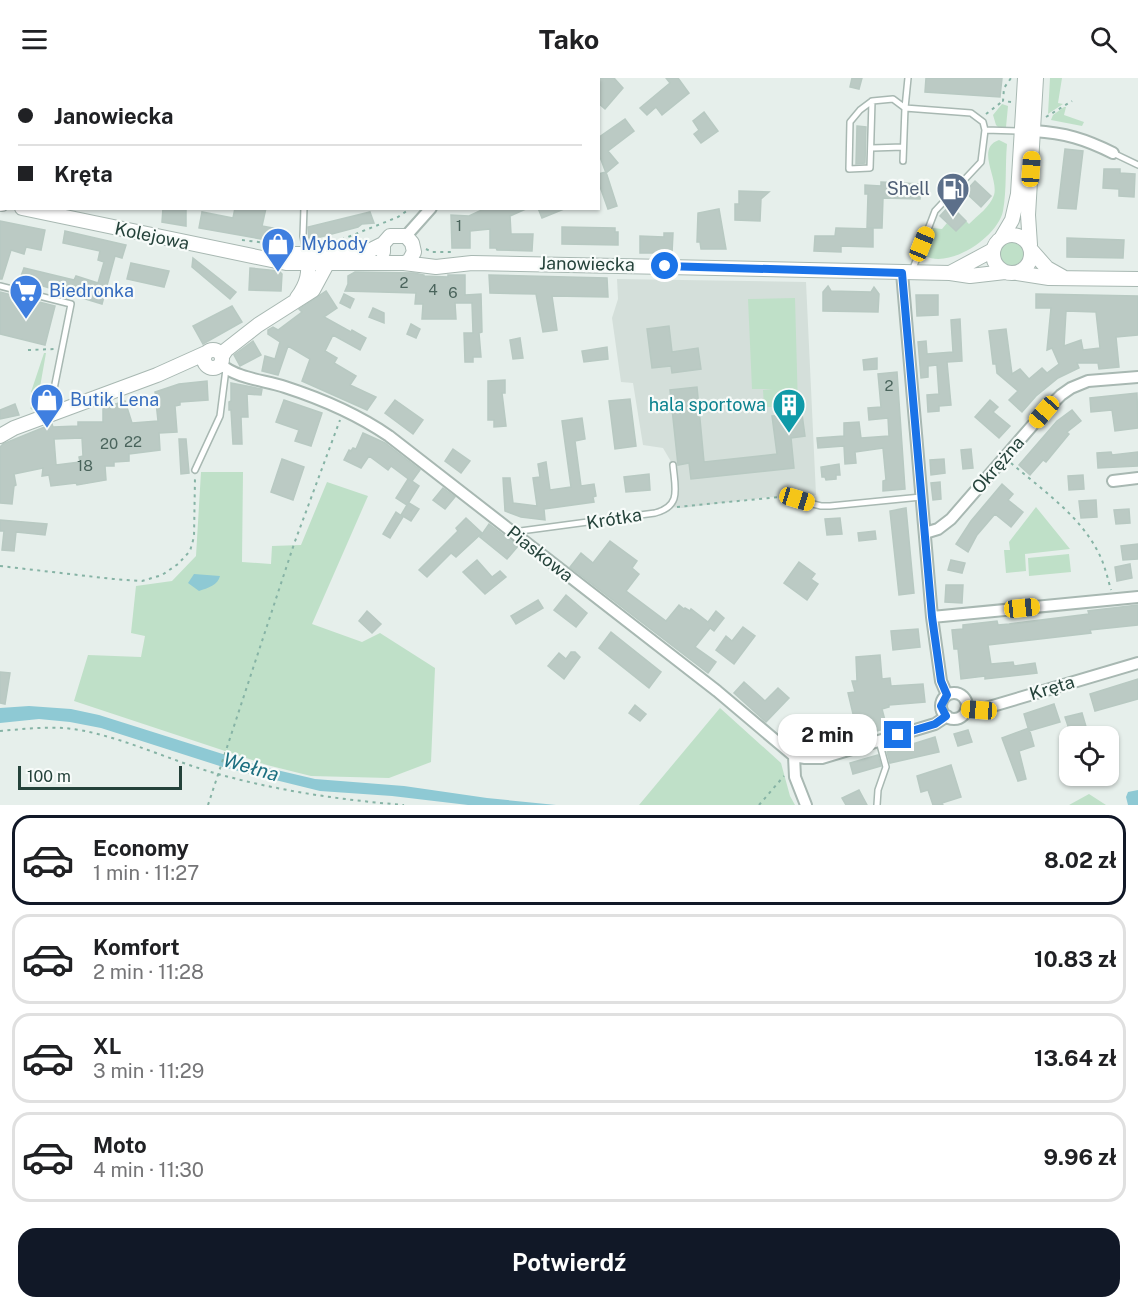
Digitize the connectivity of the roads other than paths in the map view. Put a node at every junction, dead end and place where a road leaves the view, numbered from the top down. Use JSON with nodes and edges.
{"nodes":[{"id":1,"x":908,"y":78,"type":"edge"},
{"id":2,"x":1025,"y":78,"type":"edge"},
{"id":3,"x":1036,"y":78,"type":"edge"},
{"id":4,"x":872,"y":101,"type":"junction"},
{"id":5,"x":905,"y":108,"type":"junction"},
{"id":6,"x":986,"y":130,"type":"junction"},
{"id":7,"x":1028,"y":131,"type":"junction"},
{"id":8,"x":903,"y":147,"type":"junction"},
{"id":9,"x":872,"y":148,"type":"junction"},
{"id":10,"x":1113,"y":153,"type":"joint"},
{"id":11,"x":903,"y":161,"type":"dead end"},
{"id":12,"x":1138,"y":165,"type":"edge"},
{"id":13,"x":32,"y":210,"type":"edge"},
{"id":14,"x":304,"y":210,"type":"edge"},
{"id":15,"x":428,"y":210,"type":"edge"},
{"id":16,"x":406,"y":236,"type":"junction"},
{"id":17,"x":1002,"y":237,"type":"junction"},
{"id":18,"x":383,"y":244,"type":"junction"},
{"id":19,"x":1031,"y":248,"type":"junction"},
{"id":20,"x":419,"y":249,"type":"junction"},
{"id":21,"x":993,"y":250,"type":"junction"},
{"id":22,"x":308,"y":259,"type":"junction"},
{"id":23,"x":398,"y":263,"type":"junction"},
{"id":24,"x":472,"y":263,"type":"junction"},
{"id":25,"x":327,"y":264,"type":"junction"},
{"id":26,"x":907,"y":273,"type":"junction"},
{"id":27,"x":950,"y":273,"type":"junction"},
{"id":28,"x":1011,"y":273,"type":"junction"},
{"id":29,"x":1062,"y":277,"type":"junction"},
{"id":30,"x":1138,"y":279,"type":"edge"},
{"id":31,"x":0,"y":286,"type":"edge"},
{"id":32,"x":296,"y":299,"type":"junction"},
{"id":33,"x":216,"y":360,"type":"junction"},
{"id":34,"x":1138,"y":377,"type":"edge"},
{"id":35,"x":57,"y":412,"type":"junction"},
{"id":36,"x":0,"y":436,"type":"edge"},
{"id":37,"x":673,"y":465,"type":"dead end"},
{"id":38,"x":195,"y":470,"type":"road end"},
{"id":39,"x":1138,"y":478,"type":"edge"},
{"id":40,"x":1113,"y":481,"type":"dead end"},
{"id":41,"x":785,"y":497,"type":"road end"},
{"id":42,"x":921,"y":497,"type":"junction"},
{"id":43,"x":513,"y":532,"type":"junction"},
{"id":44,"x":925,"y":533,"type":"junction"},
{"id":45,"x":1138,"y":597,"type":"edge"},
{"id":46,"x":932,"y":617,"type":"junction"},
{"id":47,"x":1138,"y":663,"type":"edge"},
{"id":48,"x":947,"y":695,"type":"junction"},
{"id":49,"x":966,"y":710,"type":"junction"},
{"id":50,"x":946,"y":716,"type":"junction"},
{"id":51,"x":879,"y":741,"type":"junction"},
{"id":52,"x":794,"y":760,"type":"junction"},
{"id":53,"x":806,"y":805,"type":"edge"},
{"id":54,"x":877,"y":805,"type":"edge"}],
"edges":[{"from":1,"to":5,"type":"lane"},
{"from":2,"to":7,"type":"street"},
{"from":3,"to":7,"type":"street"},
{"from":4,"to":5,"type":"lane"},
{"from":4,"to":9,"type":"lane"},
{"from":4,"to":9,"type":"lane"},
{"from":5,"to":6,"type":"lane"},
{"from":5,"to":8,"type":"lane"},
{"from":6,"to":7,"type":"lane"},
{"from":6,"to":26,"type":"lane"},
{"from":7,"to":10,"type":"street"},
{"from":7,"to":17,"type":"street"},
{"from":7,"to":19,"type":"street"},
{"from":8,"to":9,"type":"lane"},
{"from":8,"to":11,"type":"lane"},
{"from":10,"to":12,"type":"lane"},
{"from":13,"to":22,"type":"street","name":"Kolejowa"},
{"from":14,"to":22,"type":"lane"},
{"from":15,"to":16,"type":"street"},
{"from":16,"to":18,"type":"street"},
{"from":16,"to":20,"type":"street"},
{"from":17,"to":19,"type":"street"},
{"from":17,"to":21,"type":"street"},
{"from":18,"to":22,"type":"street","name":"Kolejowa"},
{"from":18,"to":23,"type":"street"},
{"from":19,"to":28,"type":"street"},
{"from":19,"to":29,"type":"street"},
{"from":20,"to":23,"type":"street"},
{"from":20,"to":24,"type":"street"},
{"from":21,"to":27,"type":"street","name":"Janowiecka"},
{"from":21,"to":28,"type":"street"},
{"from":22,"to":25,"type":"street","name":"Kolejowa"},
{"from":22,"to":32,"type":"street"},
{"from":23,"to":24,"type":"street","name":"Janowiecka"},
{"from":23,"to":25,"type":"street","name":"Kolejowa"},
{"from":24,"to":26,"type":"street","name":"Janowiecka"},
{"from":25,"to":32,"type":"street"},
{"from":26,"to":27,"type":"street","name":"Janowiecka"},
{"from":26,"to":42,"type":"street"},
{"from":27,"to":28,"type":"street","name":"Janowiecka"},
{"from":28,"to":29,"type":"street","name":"Janowiecka"},
{"from":29,"to":30,"type":"street","name":"Janowiecka"},
{"from":31,"to":35,"type":"lane"},
{"from":32,"to":33,"type":"street"},
{"from":33,"to":35,"type":"street"},
{"from":33,"to":38,"type":"lane"},
{"from":33,"to":43,"type":"street","name":"Piaskowa"},
{"from":34,"to":44,"type":"street","name":"Okrężna"},
{"from":35,"to":36,"type":"street"},
{"from":37,"to":43,"type":"lane","name":"Krótka"},
{"from":39,"to":40,"type":"street"},
{"from":41,"to":42,"type":"lane"},
{"from":42,"to":44,"type":"street"},
{"from":43,"to":52,"type":"street","name":"Piaskowa"},
{"from":44,"to":46,"type":"street"},
{"from":45,"to":46,"type":"street"},
{"from":46,"to":48,"type":"street"},
{"from":47,"to":49,"type":"street","name":"Kręta"},
{"from":48,"to":49,"type":"street"},
{"from":48,"to":50,"type":"street"},
{"from":49,"to":50,"type":"street"},
{"from":50,"to":51,"type":"street"},
{"from":51,"to":52,"type":"street"},
{"from":51,"to":54,"type":"lane"},
{"from":52,"to":53,"type":"street"}]}
